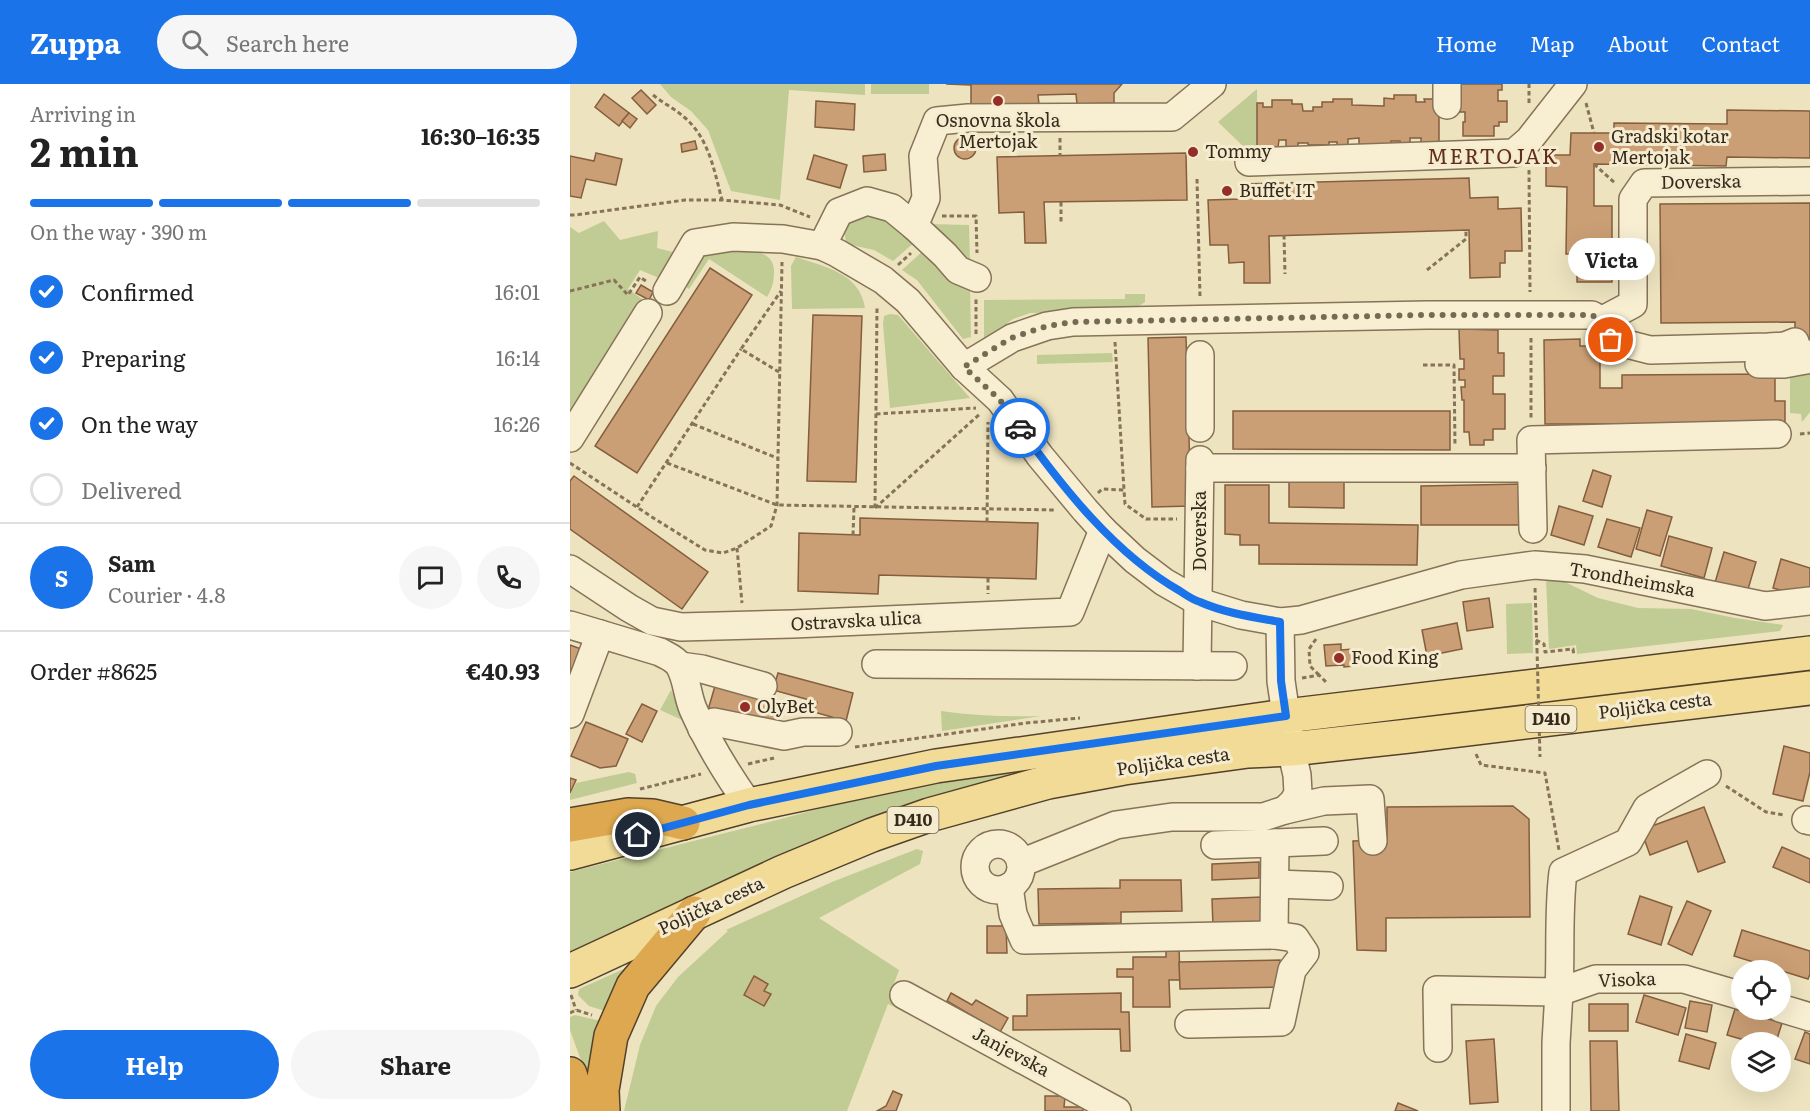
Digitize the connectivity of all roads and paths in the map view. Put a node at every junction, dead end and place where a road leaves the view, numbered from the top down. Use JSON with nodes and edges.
{"nodes":[{"id":1,"x":1212,"y":84,"type":"edge"},
{"id":2,"x":1578,"y":89,"type":"edge"},
{"id":3,"x":653,"y":95,"type":"dead end"},
{"id":4,"x":1594,"y":133,"type":"dead end"},
{"id":5,"x":1529,"y":140,"type":"junction"},
{"id":6,"x":1249,"y":162,"type":"dead end"},
{"id":7,"x":1594,"y":164,"type":"dead end"},
{"id":8,"x":1197,"y":179,"type":"dead end"},
{"id":9,"x":1810,"y":181,"type":"edge"},
{"id":10,"x":1633,"y":199,"type":"junction"},
{"id":11,"x":723,"y":200,"type":"junction"},
{"id":12,"x":1061,"y":202,"type":"dead end"},
{"id":13,"x":570,"y":215,"type":"edge"},
{"id":14,"x":1061,"y":224,"type":"dead end"},
{"id":15,"x":920,"y":226,"type":"junction"},
{"id":16,"x":1466,"y":230,"type":"dead end"},
{"id":17,"x":827,"y":236,"type":"junction"},
{"id":18,"x":1284,"y":236,"type":"dead end"},
{"id":19,"x":783,"y":239,"type":"junction"},
{"id":20,"x":1427,"y":270,"type":"dead end"},
{"id":21,"x":1285,"y":274,"type":"dead end"},
{"id":22,"x":977,"y":278,"type":"joint"},
{"id":23,"x":883,"y":280,"type":"junction"},
{"id":24,"x":782,"y":289,"type":"junction"},
{"id":25,"x":570,"y":291,"type":"edge"},
{"id":26,"x":667,"y":291,"type":"joint"},
{"id":27,"x":977,"y":308,"type":"dead end"},
{"id":28,"x":648,"y":313,"type":"dead end"},
{"id":29,"x":1531,"y":315,"type":"junction"},
{"id":30,"x":1200,"y":319,"type":"junction"},
{"id":31,"x":1115,"y":321,"type":"junction"},
{"id":32,"x":1601,"y":321,"type":"junction"},
{"id":33,"x":976,"y":331,"type":"dead end"},
{"id":34,"x":1802,"y":348,"type":"edge"},
{"id":35,"x":741,"y":349,"type":"junction"},
{"id":36,"x":1200,"y":355,"type":"dead end"},
{"id":37,"x":1423,"y":365,"type":"dead end"},
{"id":38,"x":964,"y":367,"type":"junction"},
{"id":39,"x":779,"y":372,"type":"junction"},
{"id":40,"x":994,"y":403,"type":"junction"},
{"id":41,"x":876,"y":414,"type":"junction"},
{"id":42,"x":693,"y":424,"type":"junction"},
{"id":43,"x":1200,"y":428,"type":"dead end"},
{"id":44,"x":1777,"y":434,"type":"dead end"},
{"id":45,"x":1455,"y":436,"type":"dead end"},
{"id":46,"x":570,"y":438,"type":"edge"},
{"id":47,"x":1531,"y":440,"type":"junction"},
{"id":48,"x":778,"y":458,"type":"junction"},
{"id":49,"x":570,"y":463,"type":"edge"},
{"id":50,"x":667,"y":463,"type":"junction"},
{"id":51,"x":1532,"y":468,"type":"junction"},
{"id":52,"x":1124,"y":490,"type":"junction"},
{"id":53,"x":777,"y":506,"type":"junction"},
{"id":54,"x":637,"y":507,"type":"junction"},
{"id":55,"x":854,"y":508,"type":"junction"},
{"id":56,"x":875,"y":508,"type":"junction"},
{"id":57,"x":987,"y":510,"type":"junction"},
{"id":58,"x":1199,"y":519,"type":"junction"},
{"id":59,"x":1094,"y":520,"type":"junction"},
{"id":60,"x":987,"y":522,"type":"dead end"},
{"id":61,"x":1533,"y":529,"type":"dead end"},
{"id":62,"x":853,"y":535,"type":"dead end"},
{"id":63,"x":737,"y":548,"type":"junction"},
{"id":64,"x":1535,"y":565,"type":"junction"},
{"id":65,"x":570,"y":569,"type":"edge"},
{"id":66,"x":1810,"y":601,"type":"edge"},
{"id":67,"x":1199,"y":602,"type":"junction"},
{"id":68,"x":1280,"y":622,"type":"junction"},
{"id":69,"x":570,"y":625,"type":"edge"},
{"id":70,"x":744,"y":626,"type":"junction"},
{"id":71,"x":600,"y":633,"type":"junction"},
{"id":72,"x":1536,"y":640,"type":"junction"},
{"id":73,"x":1573,"y":649,"type":"dead end"},
{"id":74,"x":1810,"y":652,"type":"edge"},
{"id":75,"x":876,"y":664,"type":"dead end"},
{"id":76,"x":680,"y":666,"type":"junction"},
{"id":77,"x":1197,"y":666,"type":"junction"},
{"id":78,"x":1233,"y":666,"type":"dead end"},
{"id":79,"x":763,"y":686,"type":"dead end"},
{"id":80,"x":1810,"y":688,"type":"edge"},
{"id":81,"x":570,"y":714,"type":"edge"},
{"id":82,"x":1286,"y":716,"type":"junction"},
{"id":83,"x":702,"y":729,"type":"junction"},
{"id":84,"x":838,"y":732,"type":"dead end"},
{"id":85,"x":1291,"y":749,"type":"junction"},
{"id":86,"x":1476,"y":752,"type":"dead end"},
{"id":87,"x":1540,"y":757,"type":"dead end"},
{"id":88,"x":1707,"y":774,"type":"joint"},
{"id":89,"x":749,"y":805,"type":"junction"},
{"id":90,"x":1286,"y":810,"type":"junction"},
{"id":91,"x":1808,"y":820,"type":"edge"},
{"id":92,"x":683,"y":823,"type":"junction"},
{"id":93,"x":570,"y":825,"type":"edge"},
{"id":94,"x":1373,"y":840,"type":"dead end"},
{"id":95,"x":1324,"y":841,"type":"dead end"},
{"id":96,"x":1275,"y":843,"type":"junction"},
{"id":97,"x":1215,"y":845,"type":"dead end"},
{"id":98,"x":570,"y":853,"type":"edge"},
{"id":99,"x":1021,"y":863,"type":"junction"},
{"id":100,"x":1563,"y":872,"type":"junction"},
{"id":101,"x":1276,"y":884,"type":"junction"},
{"id":102,"x":1329,"y":886,"type":"dead end"},
{"id":103,"x":1009,"y":887,"type":"junction"},
{"id":104,"x":694,"y":913,"type":"junction"},
{"id":105,"x":1274,"y":935,"type":"junction"},
{"id":106,"x":570,"y":971,"type":"edge"},
{"id":107,"x":570,"y":992,"type":"edge"},
{"id":108,"x":1559,"y":992,"type":"junction"},
{"id":109,"x":1731,"y":993,"type":"edge"},
{"id":110,"x":904,"y":995,"type":"dead end"},
{"id":111,"x":576,"y":1010,"type":"junction"},
{"id":112,"x":1791,"y":1011,"type":"edge"},
{"id":113,"x":570,"y":1013,"type":"edge"},
{"id":114,"x":596,"y":1016,"type":"dead end"},
{"id":115,"x":1810,"y":1017,"type":"edge"},
{"id":116,"x":1189,"y":1024,"type":"dead end"},
{"id":117,"x":1438,"y":1048,"type":"dead end"},
{"id":118,"x":570,"y":1074,"type":"edge"},
{"id":119,"x":582,"y":1111,"type":"edge"},
{"id":120,"x":603,"y":1111,"type":"edge"},
{"id":121,"x":1117,"y":1111,"type":"edge"},
{"id":122,"x":1556,"y":1111,"type":"edge"}],
"edges":[{"from":1,"to":15,"type":"street"},
{"from":2,"to":4,"type":"path"},
{"from":2,"to":5,"type":"street"},
{"from":3,"to":11,"type":"path"},
{"from":5,"to":6,"type":"street"},
{"from":5,"to":29,"type":"path"},
{"from":7,"to":10,"type":"path"},
{"from":8,"to":30,"type":"path"},
{"from":9,"to":10,"type":"street","name":"Doverska"},
{"from":10,"to":32,"type":"street"},
{"from":11,"to":13,"type":"path"},
{"from":11,"to":17,"type":"path"},
{"from":12,"to":14,"type":"path"},
{"from":15,"to":17,"type":"street"},
{"from":15,"to":22,"type":"street"},
{"from":15,"to":22,"type":"path"},
{"from":15,"to":23,"type":"path"},
{"from":16,"to":20,"type":"path"},
{"from":17,"to":19,"type":"street"},
{"from":17,"to":23,"type":"street"},
{"from":18,"to":21,"type":"path"},
{"from":19,"to":24,"type":"path"},
{"from":19,"to":26,"type":"street"},
{"from":23,"to":38,"type":"street"},
{"from":23,"to":41,"type":"path"},
{"from":24,"to":35,"type":"path"},
{"from":24,"to":39,"type":"path"},
{"from":25,"to":26,"type":"path"},
{"from":27,"to":33,"type":"path"},
{"from":28,"to":46,"type":"street"},
{"from":29,"to":30,"type":"street"},
{"from":29,"to":32,"type":"street"},
{"from":29,"to":47,"type":"path"},
{"from":30,"to":31,"type":"street"},
{"from":31,"to":38,"type":"street"},
{"from":31,"to":52,"type":"path"},
{"from":32,"to":34,"type":"street"},
{"from":35,"to":39,"type":"path"},
{"from":35,"to":42,"type":"path"},
{"from":36,"to":43,"type":"street"},
{"from":37,"to":45,"type":"path"},
{"from":38,"to":40,"type":"street"},
{"from":39,"to":48,"type":"path"},
{"from":40,"to":41,"type":"path"},
{"from":40,"to":56,"type":"path"},
{"from":40,"to":57,"type":"path"},
{"from":40,"to":59,"type":"street"},
{"from":41,"to":56,"type":"path"},
{"from":42,"to":48,"type":"path"},
{"from":42,"to":50,"type":"path"},
{"from":44,"to":47,"type":"street"},
{"from":47,"to":51,"type":"street"},
{"from":48,"to":53,"type":"path"},
{"from":49,"to":54,"type":"path"},
{"from":50,"to":53,"type":"path"},
{"from":50,"to":54,"type":"path"},
{"from":51,"to":58,"type":"street","name":"Doverska"},
{"from":51,"to":61,"type":"street"},
{"from":52,"to":58,"type":"path"},
{"from":52,"to":59,"type":"path"},
{"from":53,"to":55,"type":"path"},
{"from":53,"to":63,"type":"path"},
{"from":54,"to":63,"type":"path"},
{"from":55,"to":56,"type":"path"},
{"from":55,"to":62,"type":"path"},
{"from":56,"to":57,"type":"path"},
{"from":57,"to":59,"type":"path"},
{"from":57,"to":60,"type":"path"},
{"from":58,"to":67,"type":"street","name":"Doverska"},
{"from":59,"to":67,"type":"street"},
{"from":59,"to":70,"type":"street","name":"Ostravska ulica"},
{"from":63,"to":70,"type":"path"},
{"from":64,"to":66,"type":"street","name":"Trondheimska"},
{"from":64,"to":68,"type":"street","name":"Trondheimska"},
{"from":64,"to":72,"type":"path"},
{"from":65,"to":70,"type":"street","name":"Ostravska ulica"},
{"from":67,"to":68,"type":"street"},
{"from":67,"to":77,"type":"street","name":"Doverska"},
{"from":68,"to":82,"type":"street"},
{"from":69,"to":71,"type":"street"},
{"from":71,"to":76,"type":"street"},
{"from":71,"to":81,"type":"street"},
{"from":72,"to":73,"type":"path"},
{"from":72,"to":87,"type":"path","bridge":true},
{"from":74,"to":82,"type":"main road","name":"Poljička cesta","number":"D410"},
{"from":75,"to":77,"type":"street"},
{"from":76,"to":79,"type":"street"},
{"from":76,"to":83,"type":"street"},
{"from":77,"to":78,"type":"street"},
{"from":80,"to":85,"type":"main road","name":"Poljička cesta","number":"D410"},
{"from":82,"to":85,"type":"street"},
{"from":82,"to":89,"type":"main road","name":"Poljička cesta","number":"D410"},
{"from":83,"to":84,"type":"street"},
{"from":83,"to":89,"type":"street"},
{"from":85,"to":90,"type":"street"},
{"from":85,"to":104,"type":"main road","name":"Poljička cesta","number":"D410"},
{"from":86,"to":100,"type":"path"},
{"from":88,"to":91,"type":"path"},
{"from":88,"to":100,"type":"street"},
{"from":89,"to":92,"type":"main road","name":"Poljička cesta","number":"D410"},
{"from":90,"to":94,"type":"street"},
{"from":90,"to":99,"type":"street"},
{"from":92,"to":93,"type":"highway"},
{"from":92,"to":98,"type":"main road","name":"Poljička cesta","number":"D410"},
{"from":95,"to":96,"type":"street"},
{"from":96,"to":97,"type":"street"},
{"from":96,"to":101,"type":"street"},
{"from":99,"to":103,"type":"street"},
{"from":99,"to":103,"type":"street"},
{"from":100,"to":108,"type":"street"},
{"from":101,"to":102,"type":"street"},
{"from":101,"to":105,"type":"street"},
{"from":103,"to":105,"type":"street"},
{"from":104,"to":106,"type":"main road","name":"Poljička cesta","number":"D410"},
{"from":104,"to":120,"type":"highway"},
{"from":105,"to":116,"type":"street"},
{"from":107,"to":111,"type":"path"},
{"from":108,"to":109,"type":"street","name":"Visoka"},
{"from":108,"to":117,"type":"street"},
{"from":108,"to":122,"type":"street"},
{"from":110,"to":121,"type":"street","name":"Janjevska"},
{"from":111,"to":113,"type":"path"},
{"from":111,"to":114,"type":"path"},
{"from":112,"to":115,"type":"street"},
{"from":118,"to":119,"type":"highway"}]}
